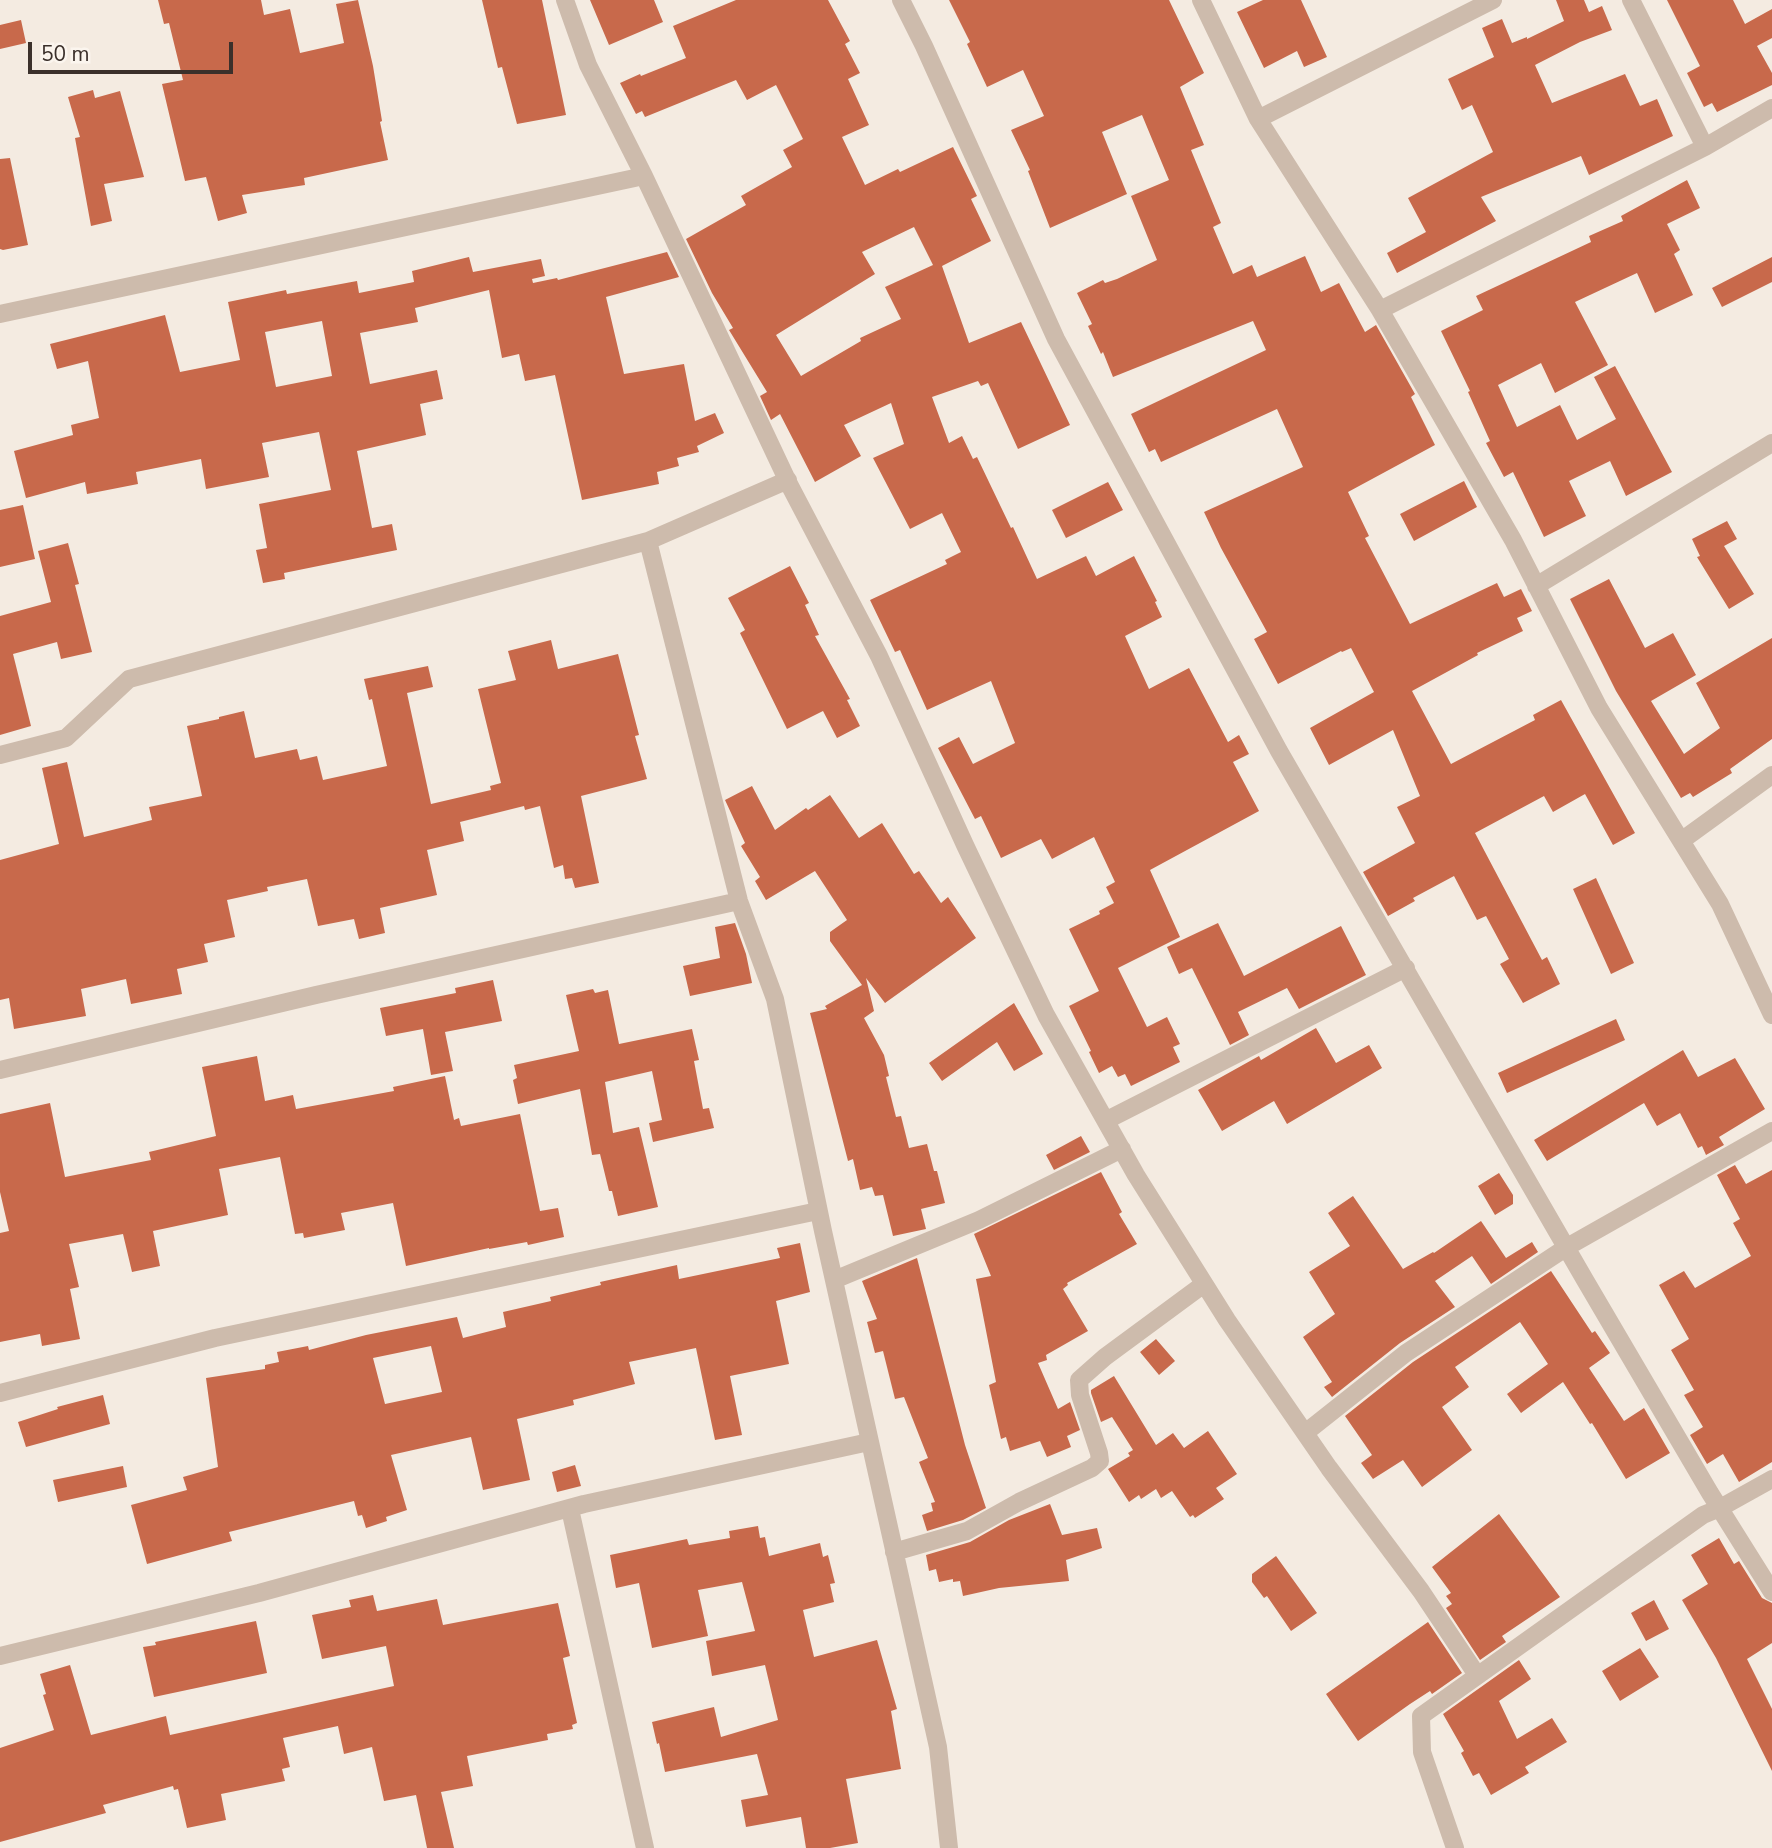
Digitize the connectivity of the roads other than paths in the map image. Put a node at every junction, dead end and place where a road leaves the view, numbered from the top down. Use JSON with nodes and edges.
{"nodes":[{"id":1,"x":565,"y":0,"type":"edge"},
{"id":2,"x":901,"y":0,"type":"edge"},
{"id":3,"x":1201,"y":0,"type":"edge"},
{"id":4,"x":1493,"y":0,"type":"edge"},
{"id":5,"x":1631,"y":0,"type":"edge"},
{"id":6,"x":1772,"y":107,"type":"edge"},
{"id":7,"x":1258,"y":119,"type":"junction"},
{"id":8,"x":1705,"y":146,"type":"junction"},
{"id":9,"x":645,"y":176,"type":"junction"},
{"id":10,"x":1380,"y":310,"type":"junction"},
{"id":11,"x":0,"y":314,"type":"edge"},
{"id":12,"x":1772,"y":443,"type":"edge"},
{"id":13,"x":788,"y":480,"type":"junction"},
{"id":14,"x":648,"y":541,"type":"junction"},
{"id":15,"x":1536,"y":586,"type":"junction"},
{"id":16,"x":0,"y":755,"type":"edge"},
{"id":17,"x":1772,"y":775,"type":"edge"},
{"id":18,"x":1681,"y":841,"type":"junction"},
{"id":19,"x":739,"y":901,"type":"junction"},
{"id":20,"x":1406,"y":968,"type":"junction"},
{"id":21,"x":1772,"y":1015,"type":"edge"},
{"id":22,"x":0,"y":1070,"type":"edge"},
{"id":23,"x":1107,"y":1120,"type":"junction"},
{"id":24,"x":1772,"y":1131,"type":"edge"},
{"id":25,"x":1122,"y":1149,"type":"junction"},
{"id":26,"x":818,"y":1211,"type":"junction"},
{"id":27,"x":1567,"y":1247,"type":"junction"},
{"id":28,"x":834,"y":1280,"type":"junction"},
{"id":29,"x":1204,"y":1284,"type":"junction"},
{"id":30,"x":0,"y":1393,"type":"edge"},
{"id":31,"x":1305,"y":1433,"type":"junction"},
{"id":32,"x":869,"y":1442,"type":"junction"},
{"id":33,"x":1772,"y":1479,"type":"edge"},
{"id":34,"x":570,"y":1508,"type":"junction"},
{"id":35,"x":1720,"y":1508,"type":"junction"},
{"id":36,"x":894,"y":1552,"type":"junction"},
{"id":37,"x":1772,"y":1591,"type":"edge"},
{"id":38,"x":0,"y":1656,"type":"edge"},
{"id":39,"x":1477,"y":1675,"type":"junction"},
{"id":40,"x":645,"y":1848,"type":"edge"},
{"id":41,"x":949,"y":1848,"type":"edge"},
{"id":42,"x":1455,"y":1848,"type":"edge"}],
"edges":[{"from":1,"to":9,"type":"street"},
{"from":2,"to":20,"type":"street"},
{"from":3,"to":7,"type":"street"},
{"from":4,"to":7,"type":"street"},
{"from":5,"to":8,"type":"street"},
{"from":6,"to":8,"type":"street"},
{"from":7,"to":10,"type":"street"},
{"from":8,"to":10,"type":"street"},
{"from":9,"to":11,"type":"street"},
{"from":9,"to":13,"type":"street"},
{"from":10,"to":15,"type":"street"},
{"from":12,"to":15,"type":"street"},
{"from":13,"to":14,"type":"street"},
{"from":13,"to":23,"type":"street"},
{"from":14,"to":16,"type":"street"},
{"from":14,"to":19,"type":"street"},
{"from":15,"to":18,"type":"street"},
{"from":17,"to":18,"type":"street"},
{"from":18,"to":21,"type":"street"},
{"from":19,"to":22,"type":"street"},
{"from":19,"to":26,"type":"street"},
{"from":20,"to":23,"type":"street"},
{"from":20,"to":27,"type":"street"},
{"from":23,"to":25,"type":"street"},
{"from":24,"to":27,"type":"street"},
{"from":25,"to":28,"type":"street"},
{"from":25,"to":29,"type":"street"},
{"from":26,"to":28,"type":"street"},
{"from":26,"to":30,"type":"street"},
{"from":27,"to":31,"type":"street"},
{"from":27,"to":35,"type":"street"},
{"from":28,"to":32,"type":"street"},
{"from":29,"to":31,"type":"street"},
{"from":29,"to":36,"type":"street"},
{"from":31,"to":39,"type":"street"},
{"from":32,"to":34,"type":"street"},
{"from":32,"to":36,"type":"street"},
{"from":33,"to":35,"type":"street"},
{"from":34,"to":38,"type":"street"},
{"from":34,"to":40,"type":"street"},
{"from":35,"to":37,"type":"street"},
{"from":35,"to":39,"type":"street"},
{"from":36,"to":41,"type":"street"},
{"from":39,"to":42,"type":"street"}]}
